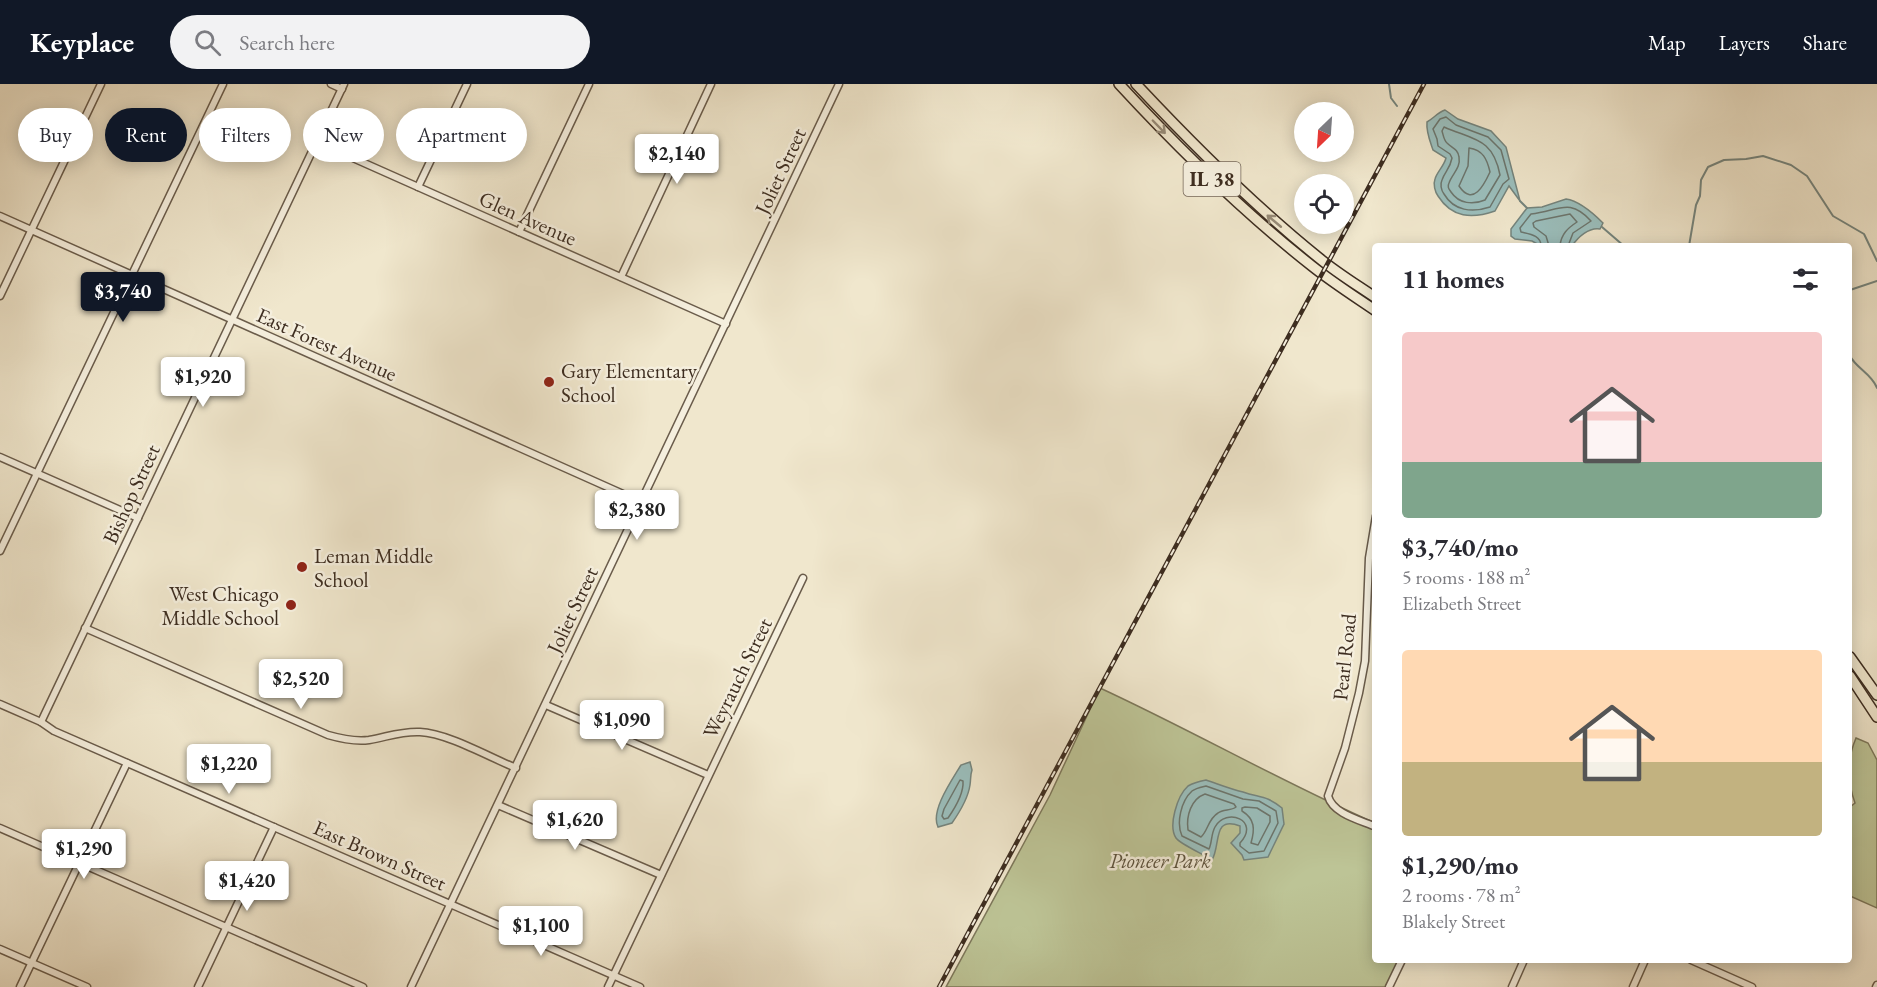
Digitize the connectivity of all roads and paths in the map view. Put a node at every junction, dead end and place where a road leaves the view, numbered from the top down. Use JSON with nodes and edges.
{"nodes":[{"id":1,"x":101,"y":84,"type":"edge"},
{"id":2,"x":223,"y":84,"type":"edge"},
{"id":3,"x":330,"y":84,"type":"edge"},
{"id":4,"x":467,"y":84,"type":"edge"},
{"id":5,"x":589,"y":84,"type":"edge"},
{"id":6,"x":711,"y":84,"type":"edge"},
{"id":7,"x":839,"y":84,"type":"edge"},
{"id":8,"x":1119,"y":84,"type":"edge"},
{"id":9,"x":1136,"y":84,"type":"edge"},
{"id":10,"x":343,"y":86,"type":"edge"},
{"id":11,"x":333,"y":108,"type":"edge"},
{"id":12,"x":307,"y":162,"type":"edge"},
{"id":13,"x":363,"y":162,"type":"edge"},
{"id":14,"x":418,"y":187,"type":"junction"},
{"id":15,"x":0,"y":216,"type":"edge"},
{"id":16,"x":32,"y":230,"type":"junction"},
{"id":17,"x":519,"y":232,"type":"junction"},
{"id":18,"x":132,"y":275,"type":"junction"},
{"id":19,"x":621,"y":277,"type":"junction"},
{"id":20,"x":1372,"y":295,"type":"edge"},
{"id":21,"x":0,"y":296,"type":"edge"},
{"id":22,"x":1372,"y":307,"type":"edge"},
{"id":23,"x":232,"y":320,"type":"junction"},
{"id":24,"x":726,"y":324,"type":"junction"},
{"id":25,"x":0,"y":457,"type":"edge"},
{"id":26,"x":37,"y":474,"type":"junction"},
{"id":27,"x":641,"y":502,"type":"junction"},
{"id":28,"x":138,"y":518,"type":"junction"},
{"id":29,"x":1372,"y":540,"type":"edge"},
{"id":30,"x":0,"y":551,"type":"edge"},
{"id":31,"x":802,"y":578,"type":"dead end"},
{"id":32,"x":85,"y":628,"type":"junction"},
{"id":33,"x":1852,"y":660,"type":"edge"},
{"id":34,"x":1852,"y":679,"type":"edge"},
{"id":35,"x":1877,"y":695,"type":"edge"},
{"id":36,"x":0,"y":704,"type":"edge"},
{"id":37,"x":546,"y":705,"type":"junction"},
{"id":38,"x":1877,"y":717,"type":"edge"},
{"id":39,"x":41,"y":722,"type":"junction"},
{"id":40,"x":127,"y":763,"type":"junction"},
{"id":41,"x":516,"y":768,"type":"junction"},
{"id":42,"x":708,"y":775,"type":"junction"},
{"id":43,"x":498,"y":805,"type":"junction"},
{"id":44,"x":1372,"y":825,"type":"edge"},
{"id":45,"x":274,"y":827,"type":"junction"},
{"id":46,"x":0,"y":828,"type":"edge"},
{"id":47,"x":79,"y":862,"type":"junction"},
{"id":48,"x":661,"y":875,"type":"junction"},
{"id":49,"x":451,"y":904,"type":"junction"},
{"id":50,"x":226,"y":927,"type":"junction"},
{"id":51,"x":0,"y":949,"type":"edge"},
{"id":52,"x":31,"y":963,"type":"junction"},
{"id":53,"x":1401,"y":963,"type":"edge"},
{"id":54,"x":1523,"y":963,"type":"edge"},
{"id":55,"x":1645,"y":963,"type":"edge"},
{"id":56,"x":1698,"y":963,"type":"edge"},
{"id":57,"x":613,"y":975,"type":"junction"},
{"id":58,"x":20,"y":987,"type":"edge"},
{"id":59,"x":87,"y":987,"type":"edge"},
{"id":60,"x":198,"y":987,"type":"edge"},
{"id":61,"x":363,"y":987,"type":"edge"},
{"id":62,"x":411,"y":987,"type":"edge"},
{"id":63,"x":608,"y":987,"type":"edge"},
{"id":64,"x":640,"y":987,"type":"edge"},
{"id":65,"x":1389,"y":987,"type":"edge"},
{"id":66,"x":1512,"y":987,"type":"edge"},
{"id":67,"x":1633,"y":987,"type":"edge"},
{"id":68,"x":1752,"y":987,"type":"edge"}],
"edges":[{"from":1,"to":16,"type":"street"},
{"from":2,"to":18,"type":"street"},
{"from":3,"to":10,"type":"street"},
{"from":4,"to":14,"type":"street"},
{"from":5,"to":17,"type":"street"},
{"from":6,"to":19,"type":"street"},
{"from":7,"to":24,"type":"street","name":"Joliet Street"},
{"from":8,"to":22,"type":"main road","number":"IL 38","one_way":true},
{"from":20,"to":9,"type":"main road","number":"IL 38","one_way":true},
{"from":10,"to":11,"type":"street","name":"Bishop Street"},
{"from":12,"to":23,"type":"street","name":"Bishop Street"},
{"from":13,"to":14,"type":"street","name":"Glen Avenue"},
{"from":14,"to":17,"type":"street","name":"Glen Avenue"},
{"from":15,"to":16,"type":"street","name":"East Forest Avenue"},
{"from":16,"to":18,"type":"street","name":"East Forest Avenue"},
{"from":16,"to":21,"type":"street"},
{"from":17,"to":19,"type":"street","name":"Glen Avenue"},
{"from":18,"to":23,"type":"street","name":"East Forest Avenue"},
{"from":18,"to":26,"type":"street"},
{"from":19,"to":24,"type":"street","name":"Glen Avenue"},
{"from":23,"to":27,"type":"street","name":"East Forest Avenue"},
{"from":23,"to":28,"type":"street","name":"Bishop Street"},
{"from":24,"to":27,"type":"street","name":"Joliet Street"},
{"from":25,"to":26,"type":"street"},
{"from":26,"to":28,"type":"street"},
{"from":26,"to":30,"type":"street"},
{"from":27,"to":37,"type":"street","name":"Joliet Street"},
{"from":28,"to":32,"type":"street","name":"Bishop Street"},
{"from":29,"to":44,"type":"street","name":"Pearl Road"},
{"from":31,"to":42,"type":"street","name":"Weyrauch Street"},
{"from":32,"to":39,"type":"street","name":"Bishop Street"},
{"from":32,"to":41,"type":"street"},
{"from":33,"to":35,"type":"main road"},
{"from":34,"to":38,"type":"main road"},
{"from":36,"to":39,"type":"street","name":"East Brown Street"},
{"from":37,"to":41,"type":"street","name":"Joliet Street"},
{"from":37,"to":42,"type":"street"},
{"from":39,"to":40,"type":"street","name":"East Brown Street"},
{"from":40,"to":45,"type":"street","name":"East Brown Street"},
{"from":40,"to":47,"type":"street"},
{"from":41,"to":43,"type":"street","name":"Joliet Street"},
{"from":42,"to":48,"type":"street","name":"Weyrauch Street"},
{"from":43,"to":48,"type":"street"},
{"from":43,"to":49,"type":"street","name":"Joliet Street"},
{"from":45,"to":49,"type":"street","name":"East Brown Street"},
{"from":45,"to":50,"type":"street"},
{"from":46,"to":47,"type":"street"},
{"from":47,"to":50,"type":"street"},
{"from":47,"to":52,"type":"street"},
{"from":48,"to":57,"type":"street","name":"Weyrauch Street"},
{"from":49,"to":57,"type":"street","name":"East Brown Street"},
{"from":49,"to":62,"type":"street","name":"Joliet Street"},
{"from":50,"to":60,"type":"street"},
{"from":50,"to":61,"type":"street"},
{"from":51,"to":52,"type":"street"},
{"from":52,"to":58,"type":"street"},
{"from":52,"to":59,"type":"street"},
{"from":53,"to":65,"type":"street"},
{"from":54,"to":66,"type":"street"},
{"from":55,"to":67,"type":"street"},
{"from":56,"to":68,"type":"street"},
{"from":57,"to":63,"type":"street","name":"Weyrauch Street"},
{"from":57,"to":64,"type":"street","name":"East Brown Street"}]}
